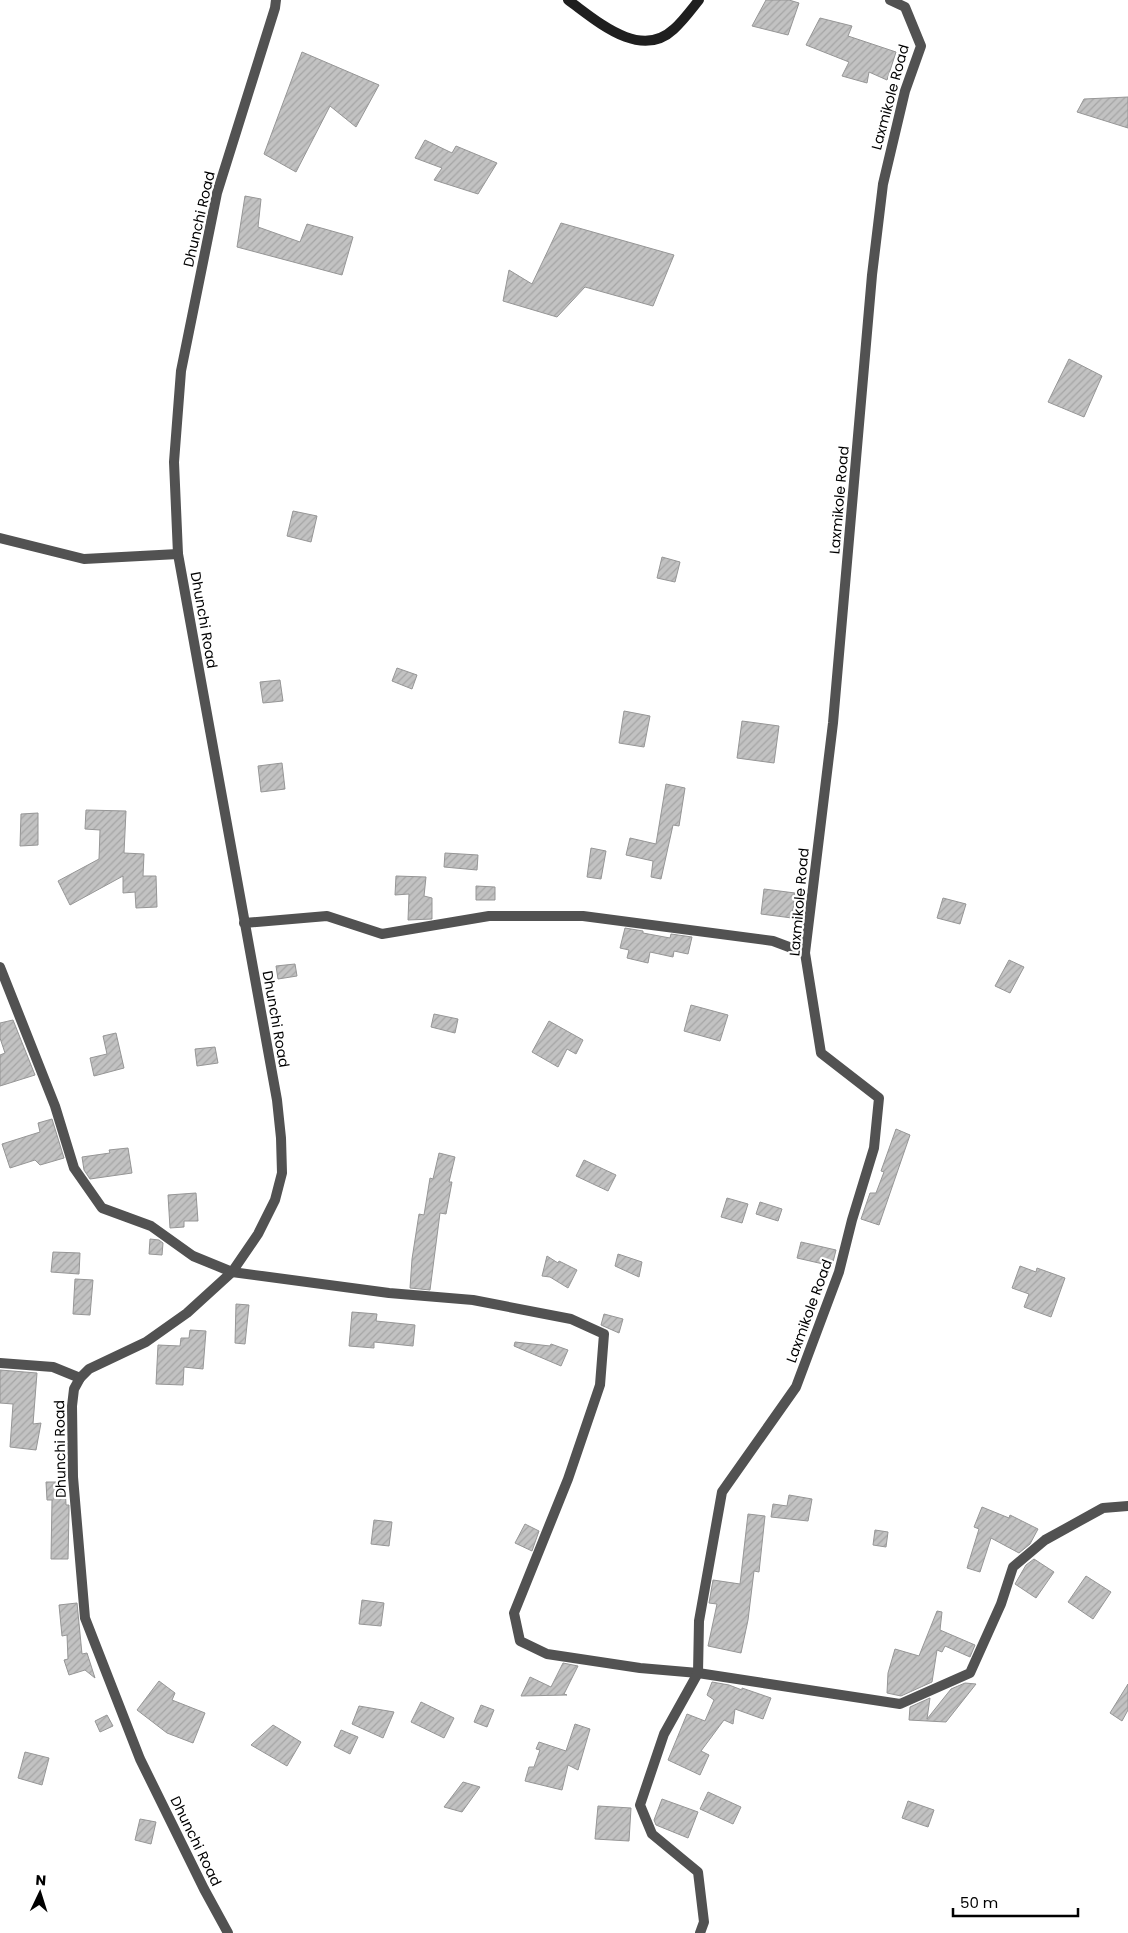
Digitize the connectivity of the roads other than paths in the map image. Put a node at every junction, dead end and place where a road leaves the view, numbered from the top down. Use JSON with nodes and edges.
{"nodes":[{"id":1,"x":276,"y":0,"type":"edge"},
{"id":2,"x":568,"y":0,"type":"edge"},
{"id":3,"x":699,"y":0,"type":"edge"},
{"id":4,"x":890,"y":0,"type":"edge"},
{"id":5,"x":0,"y":538,"type":"edge"},
{"id":6,"x":178,"y":554,"type":"junction"},
{"id":7,"x":244,"y":923,"type":"junction"},
{"id":8,"x":805,"y":953,"type":"junction"},
{"id":9,"x":0,"y":967,"type":"edge"},
{"id":10,"x":232,"y":1272,"type":"junction"},
{"id":11,"x":0,"y":1363,"type":"edge"},
{"id":12,"x":80,"y":1378,"type":"junction"},
{"id":13,"x":1128,"y":1506,"type":"edge"},
{"id":14,"x":698,"y":1673,"type":"junction"},
{"id":15,"x":228,"y":1933,"type":"edge"},
{"id":16,"x":700,"y":1933,"type":"edge"}],
"edges":[{"from":1,"to":6,"type":"street","name":"Dhunchi Road"},
{"from":2,"to":3,"type":"main road"},
{"from":4,"to":8,"type":"street","name":"Laxmikole Road"},
{"from":5,"to":6,"type":"street"},
{"from":6,"to":7,"type":"street","name":"Dhunchi Road"},
{"from":7,"to":8,"type":"street"},
{"from":7,"to":10,"type":"street","name":"Dhunchi Road"},
{"from":8,"to":14,"type":"street","name":"Laxmikole Road"},
{"from":9,"to":10,"type":"street"},
{"from":10,"to":12,"type":"street","name":"Dhunchi Road"},
{"from":10,"to":14,"type":"street"},
{"from":11,"to":12,"type":"street"},
{"from":12,"to":15,"type":"street","name":"Dhunchi Road"},
{"from":13,"to":14,"type":"street"},
{"from":14,"to":16,"type":"street","name":"Laxmikole Road"}]}
